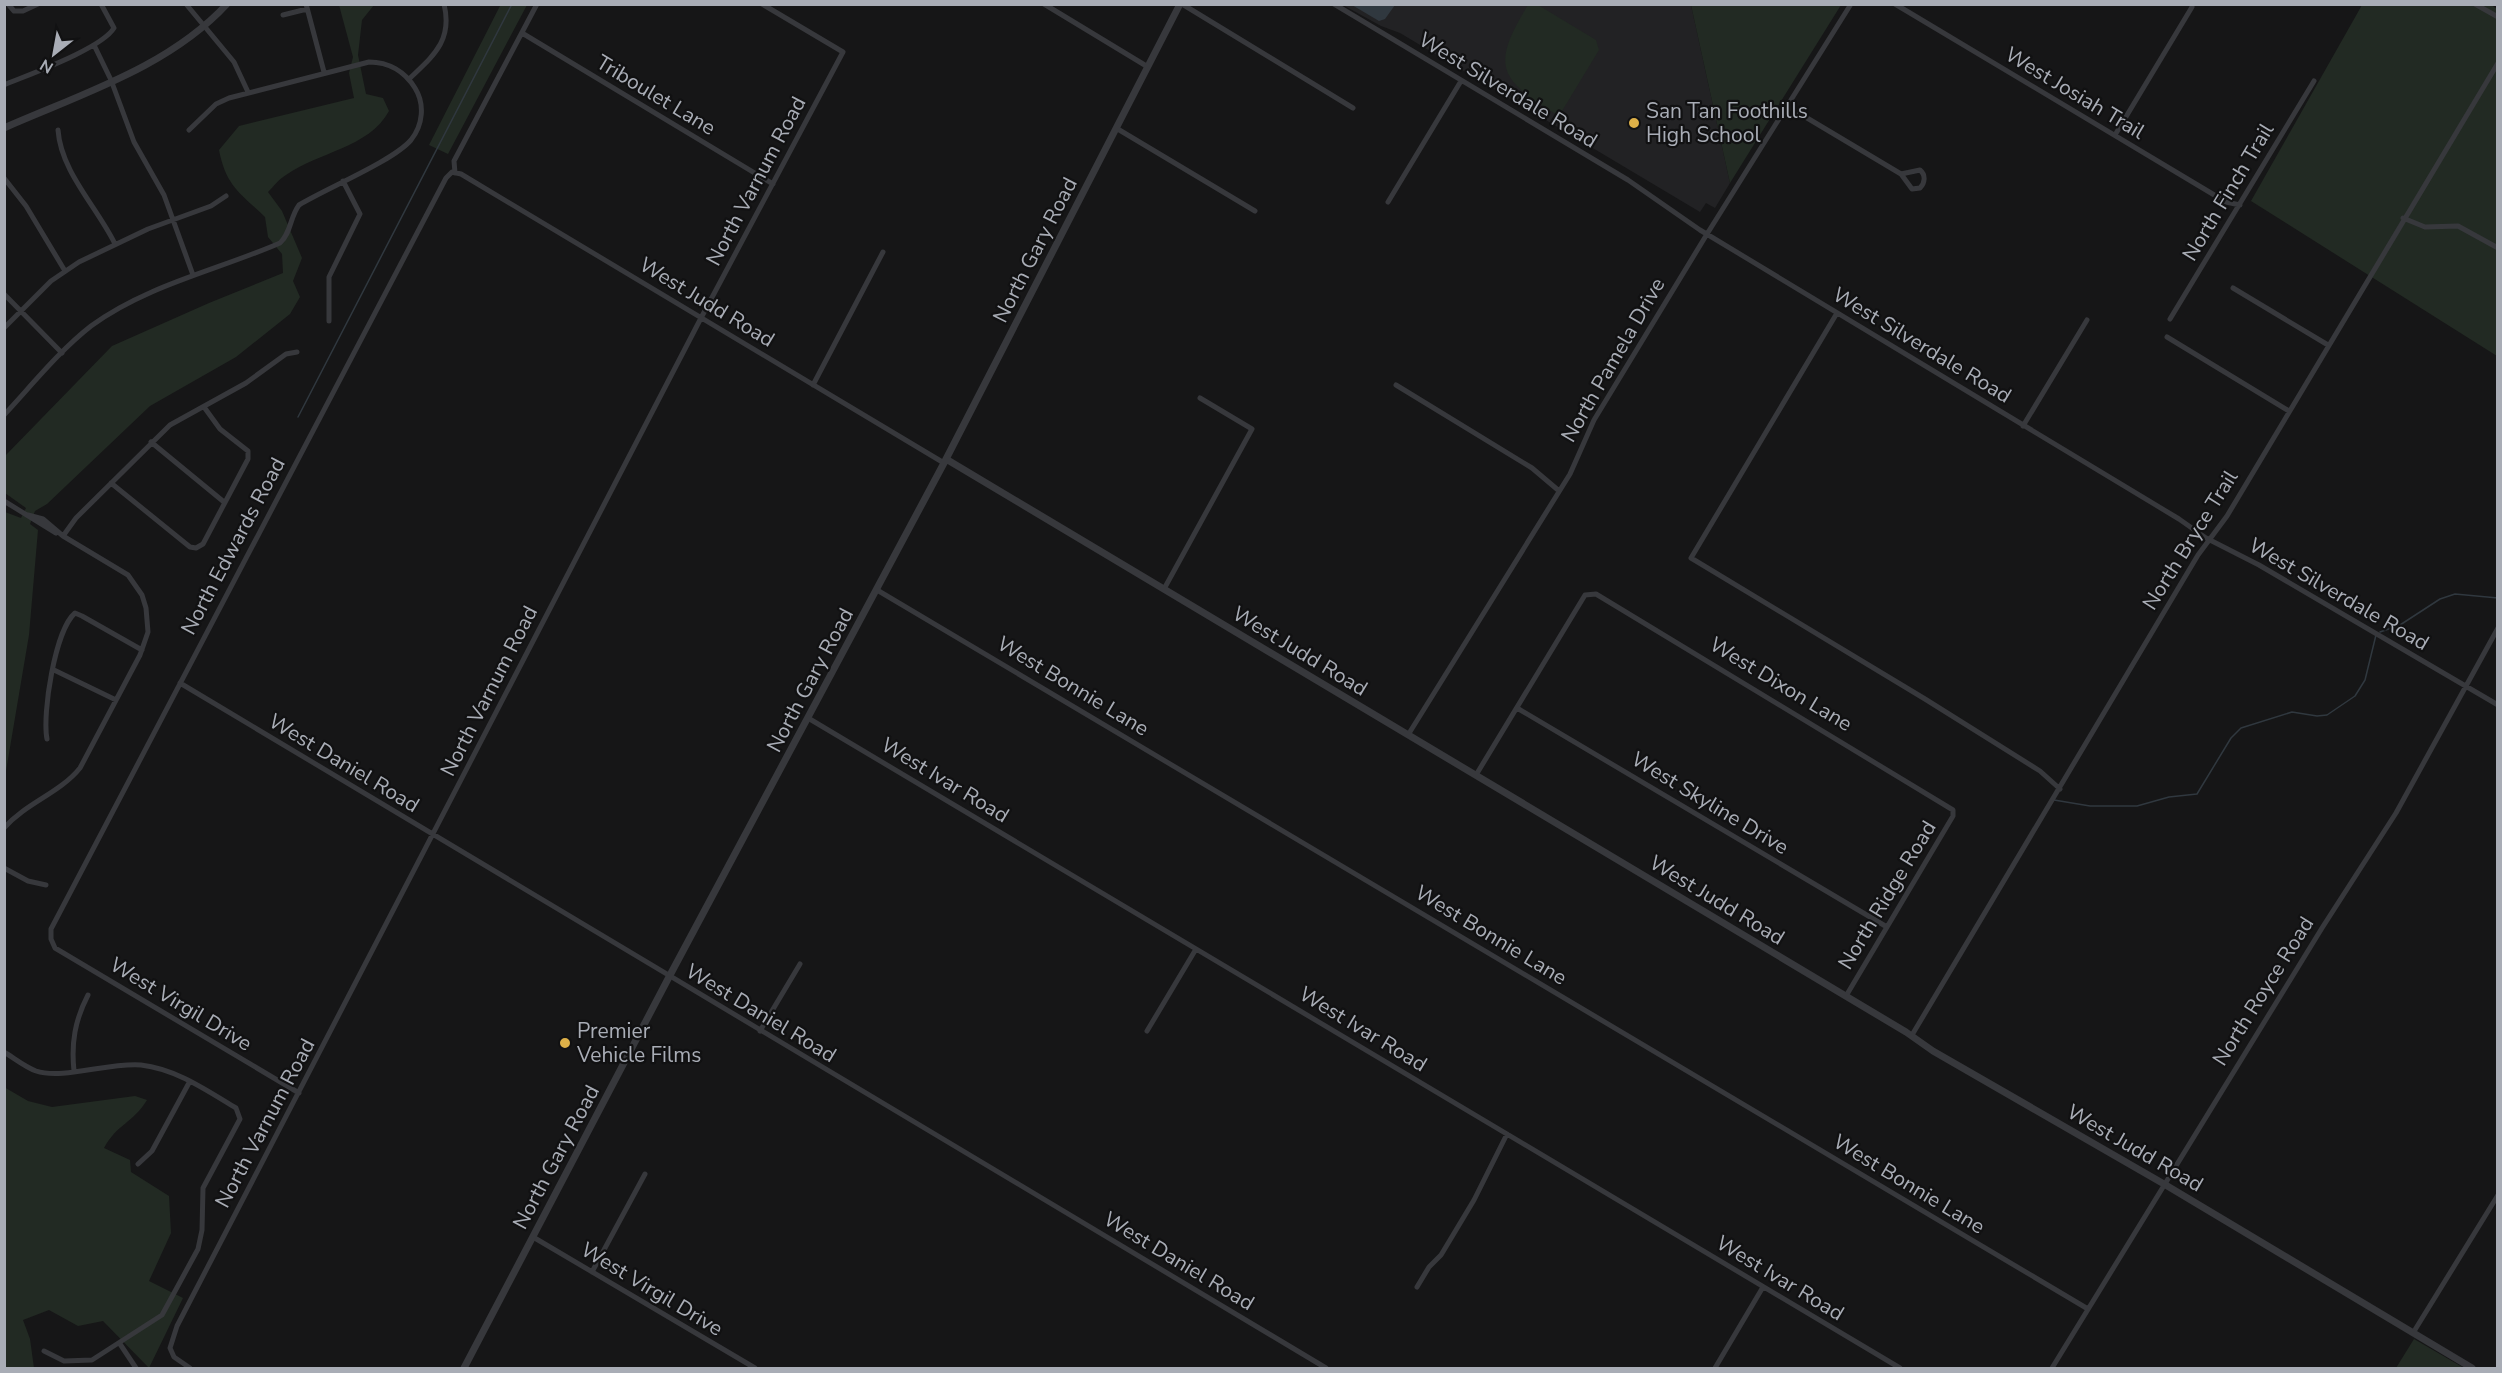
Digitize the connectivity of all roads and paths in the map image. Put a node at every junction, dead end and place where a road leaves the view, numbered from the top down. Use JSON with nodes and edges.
{"nodes":[{"id":1,"x":8,"y":4,"type":"edge"},
{"id":2,"x":38,"y":4,"type":"edge"},
{"id":3,"x":101,"y":4,"type":"edge"},
{"id":4,"x":186,"y":4,"type":"edge"},
{"id":5,"x":227,"y":4,"type":"edge"},
{"id":6,"x":444,"y":4,"type":"edge"},
{"id":7,"x":537,"y":4,"type":"edge"},
{"id":8,"x":762,"y":4,"type":"edge"},
{"id":9,"x":1044,"y":4,"type":"edge"},
{"id":10,"x":1181,"y":4,"type":"edge"},
{"id":11,"x":1334,"y":4,"type":"edge"},
{"id":12,"x":1851,"y":4,"type":"edge"},
{"id":13,"x":1895,"y":4,"type":"edge"},
{"id":14,"x":2475,"y":4,"type":"edge"},
{"id":15,"x":307,"y":7,"type":"edge"},
{"id":16,"x":2192,"y":7,"type":"dead end"},
{"id":17,"x":283,"y":15,"type":"dead end"},
{"id":18,"x":2498,"y":17,"type":"edge"},
{"id":19,"x":204,"y":27,"type":"junction"},
{"id":20,"x":522,"y":33,"type":"junction"},
{"id":21,"x":94,"y":45,"type":"junction"},
{"id":22,"x":2498,"y":63,"type":"edge"},
{"id":23,"x":1148,"y":67,"type":"junction"},
{"id":24,"x":324,"y":72,"type":"junction"},
{"id":25,"x":409,"y":79,"type":"junction"},
{"id":26,"x":111,"y":80,"type":"junction"},
{"id":27,"x":1461,"y":81,"type":"junction"},
{"id":28,"x":2314,"y":81,"type":"dead end"},
{"id":29,"x":4,"y":85,"type":"edge"},
{"id":30,"x":248,"y":92,"type":"junction"},
{"id":31,"x":1787,"y":106,"type":"junction"},
{"id":32,"x":1353,"y":108,"type":"dead end"},
{"id":33,"x":4,"y":128,"type":"edge"},
{"id":34,"x":1116,"y":128,"type":"junction"},
{"id":35,"x":58,"y":130,"type":"dead end"},
{"id":36,"x":189,"y":130,"type":"dead end"},
{"id":37,"x":2115,"y":135,"type":"junction"},
{"id":38,"x":453,"y":172,"type":"junction"},
{"id":39,"x":1901,"y":174,"type":"junction"},
{"id":40,"x":4,"y":178,"type":"edge"},
{"id":41,"x":343,"y":181,"type":"junction"},
{"id":42,"x":772,"y":184,"type":"junction"},
{"id":43,"x":226,"y":196,"type":"dead end"},
{"id":44,"x":1388,"y":202,"type":"dead end"},
{"id":45,"x":2240,"y":205,"type":"junction"},
{"id":46,"x":1255,"y":211,"type":"dead end"},
{"id":47,"x":2403,"y":218,"type":"junction"},
{"id":48,"x":173,"y":219,"type":"junction"},
{"id":49,"x":1707,"y":234,"type":"junction"},
{"id":50,"x":115,"y":244,"type":"junction"},
{"id":51,"x":2498,"y":248,"type":"edge"},
{"id":52,"x":884,"y":252,"type":"dead end"},
{"id":53,"x":65,"y":271,"type":"junction"},
{"id":54,"x":193,"y":275,"type":"junction"},
{"id":55,"x":2233,"y":288,"type":"dead end"},
{"id":56,"x":4,"y":294,"type":"edge"},
{"id":57,"x":21,"y":312,"type":"junction"},
{"id":58,"x":1837,"y":313,"type":"junction"},
{"id":59,"x":701,"y":318,"type":"junction"},
{"id":60,"x":2170,"y":319,"type":"dead end"},
{"id":61,"x":2086,"y":320,"type":"dead end"},
{"id":62,"x":328,"y":321,"type":"dead end"},
{"id":63,"x":4,"y":328,"type":"edge"},
{"id":64,"x":2167,"y":337,"type":"dead end"},
{"id":65,"x":2328,"y":345,"type":"junction"},
{"id":66,"x":297,"y":352,"type":"dead end"},
{"id":67,"x":63,"y":353,"type":"junction"},
{"id":68,"x":813,"y":385,"type":"junction"},
{"id":69,"x":1396,"y":386,"type":"dead end"},
{"id":70,"x":1200,"y":398,"type":"dead end"},
{"id":71,"x":204,"y":407,"type":"junction"},
{"id":72,"x":2289,"y":411,"type":"junction"},
{"id":73,"x":4,"y":415,"type":"edge"},
{"id":74,"x":2023,"y":426,"type":"junction"},
{"id":75,"x":151,"y":442,"type":"junction"},
{"id":76,"x":945,"y":461,"type":"junction"},
{"id":77,"x":111,"y":483,"type":"junction"},
{"id":78,"x":1558,"y":490,"type":"junction"},
{"id":79,"x":4,"y":501,"type":"edge"},
{"id":80,"x":224,"y":502,"type":"junction"},
{"id":81,"x":63,"y":536,"type":"junction"},
{"id":82,"x":2209,"y":540,"type":"junction"},
{"id":83,"x":1164,"y":589,"type":"junction"},
{"id":84,"x":877,"y":590,"type":"junction"},
{"id":85,"x":2498,"y":628,"type":"edge"},
{"id":86,"x":142,"y":650,"type":"junction"},
{"id":87,"x":54,"y":670,"type":"junction"},
{"id":88,"x":180,"y":683,"type":"junction"},
{"id":89,"x":2467,"y":687,"type":"junction"},
{"id":90,"x":116,"y":700,"type":"junction"},
{"id":91,"x":2498,"y":705,"type":"edge"},
{"id":92,"x":1517,"y":708,"type":"junction"},
{"id":93,"x":808,"y":718,"type":"junction"},
{"id":94,"x":1408,"y":735,"type":"junction"},
{"id":95,"x":46,"y":739,"type":"dead end"},
{"id":96,"x":1476,"y":775,"type":"junction"},
{"id":97,"x":2060,"y":789,"type":"junction"},
{"id":98,"x":1953,"y":810,"type":"joint"},
{"id":99,"x":4,"y":828,"type":"edge"},
{"id":100,"x":433,"y":835,"type":"junction"},
{"id":101,"x":4,"y":868,"type":"edge"},
{"id":102,"x":46,"y":885,"type":"dead end"},
{"id":103,"x":1887,"y":927,"type":"junction"},
{"id":104,"x":51,"y":939,"type":"joint"},
{"id":105,"x":1196,"y":949,"type":"junction"},
{"id":106,"x":800,"y":964,"type":"dead end"},
{"id":107,"x":669,"y":977,"type":"junction"},
{"id":108,"x":88,"y":995,"type":"dead end"},
{"id":109,"x":1846,"y":996,"type":"junction"},
{"id":110,"x":760,"y":1031,"type":"junction"},
{"id":111,"x":1147,"y":1031,"type":"dead end"},
{"id":112,"x":1912,"y":1035,"type":"junction"},
{"id":113,"x":4,"y":1052,"type":"edge"},
{"id":114,"x":74,"y":1071,"type":"junction"},
{"id":115,"x":190,"y":1081,"type":"junction"},
{"id":116,"x":299,"y":1093,"type":"junction"},
{"id":117,"x":1507,"y":1134,"type":"junction"},
{"id":118,"x":138,"y":1164,"type":"dead end"},
{"id":119,"x":645,"y":1174,"type":"dead end"},
{"id":120,"x":2164,"y":1184,"type":"junction"},
{"id":121,"x":2498,"y":1195,"type":"edge"},
{"id":122,"x":533,"y":1237,"type":"junction"},
{"id":123,"x":592,"y":1272,"type":"junction"},
{"id":124,"x":1417,"y":1287,"type":"dead end"},
{"id":125,"x":1763,"y":1287,"type":"junction"},
{"id":126,"x":2088,"y":1309,"type":"junction"},
{"id":127,"x":2414,"y":1333,"type":"junction"},
{"id":128,"x":120,"y":1344,"type":"junction"},
{"id":129,"x":44,"y":1351,"type":"dead end"},
{"id":130,"x":136,"y":1368,"type":"edge"},
{"id":131,"x":190,"y":1368,"type":"edge"},
{"id":132,"x":464,"y":1368,"type":"edge"},
{"id":133,"x":755,"y":1368,"type":"edge"},
{"id":134,"x":1326,"y":1368,"type":"edge"},
{"id":135,"x":1715,"y":1368,"type":"edge"},
{"id":136,"x":1900,"y":1368,"type":"edge"},
{"id":137,"x":2052,"y":1368,"type":"edge"},
{"id":138,"x":2472,"y":1368,"type":"edge"}],
"edges":[{"from":1,"to":2,"type":"street"},
{"from":3,"to":21,"type":"street"},
{"from":4,"to":19,"type":"street"},
{"from":5,"to":19,"type":"street"},
{"from":6,"to":25,"type":"street"},
{"from":7,"to":20,"type":"street","name":"North Edwards Road"},
{"from":8,"to":42,"type":"street","name":"North Varnum Road"},
{"from":9,"to":23,"type":"street"},
{"from":10,"to":23,"type":"street","name":"North Gary Road"},
{"from":10,"to":32,"type":"street"},
{"from":11,"to":27,"type":"street","name":"West Silverdale Road"},
{"from":12,"to":31,"type":"street","name":"North Pamela Drive"},
{"from":13,"to":37,"type":"street","name":"West Josiah Trail"},
{"from":14,"to":18,"type":"street"},
{"from":15,"to":17,"type":"street"},
{"from":15,"to":24,"type":"street"},
{"from":16,"to":37,"type":"street"},
{"from":19,"to":26,"type":"street"},
{"from":19,"to":30,"type":"street"},
{"from":20,"to":38,"type":"street","name":"North Edwards Road"},
{"from":20,"to":42,"type":"street","name":"Triboulet Lane"},
{"from":21,"to":26,"type":"street"},
{"from":21,"to":29,"type":"street"},
{"from":22,"to":47,"type":"street","name":"North Bryce Trail"},
{"from":23,"to":34,"type":"street","name":"North Gary Road"},
{"from":24,"to":25,"type":"street"},
{"from":24,"to":30,"type":"street"},
{"from":25,"to":41,"type":"street"},
{"from":26,"to":33,"type":"street"},
{"from":26,"to":48,"type":"street"},
{"from":27,"to":44,"type":"street"},
{"from":27,"to":49,"type":"street","name":"West Silverdale Road"},
{"from":28,"to":45,"type":"street","name":"North Finch Trail"},
{"from":30,"to":36,"type":"street"},
{"from":31,"to":39,"type":"street"},
{"from":31,"to":49,"type":"street","name":"North Pamela Drive"},
{"from":34,"to":46,"type":"street"},
{"from":34,"to":76,"type":"street","name":"North Gary Road"},
{"from":35,"to":50,"type":"street"},
{"from":37,"to":45,"type":"street","name":"West Josiah Trail"},
{"from":38,"to":59,"type":"street","name":"West Judd Road"},
{"from":38,"to":88,"type":"street","name":"North Edwards Road"},
{"from":39,"to":39,"type":"street"},
{"from":40,"to":53,"type":"street"},
{"from":41,"to":54,"type":"street"},
{"from":41,"to":62,"type":"street"},
{"from":42,"to":59,"type":"street","name":"North Varnum Road"},
{"from":43,"to":48,"type":"street"},
{"from":45,"to":60,"type":"street","name":"North Finch Trail"},
{"from":47,"to":51,"type":"street"},
{"from":47,"to":65,"type":"street","name":"North Bryce Trail"},
{"from":48,"to":50,"type":"street"},
{"from":48,"to":54,"type":"street"},
{"from":49,"to":58,"type":"street","name":"West Silverdale Road"},
{"from":49,"to":78,"type":"street","name":"North Pamela Drive"},
{"from":50,"to":53,"type":"street"},
{"from":52,"to":68,"type":"street"},
{"from":53,"to":57,"type":"street"},
{"from":54,"to":67,"type":"street"},
{"from":55,"to":65,"type":"street"},
{"from":56,"to":57,"type":"street"},
{"from":57,"to":63,"type":"street"},
{"from":57,"to":67,"type":"street"},
{"from":58,"to":74,"type":"street","name":"West Silverdale Road"},
{"from":58,"to":97,"type":"street"},
{"from":59,"to":68,"type":"street","name":"West Judd Road"},
{"from":59,"to":100,"type":"street","name":"North Varnum Road"},
{"from":61,"to":74,"type":"street"},
{"from":64,"to":72,"type":"street"},
{"from":65,"to":72,"type":"street","name":"North Bryce Trail"},
{"from":66,"to":71,"type":"street"},
{"from":67,"to":73,"type":"street"},
{"from":68,"to":76,"type":"street","name":"West Judd Road"},
{"from":69,"to":78,"type":"street"},
{"from":70,"to":83,"type":"street"},
{"from":71,"to":75,"type":"street"},
{"from":71,"to":80,"type":"street"},
{"from":72,"to":82,"type":"street","name":"North Bryce Trail"},
{"from":74,"to":82,"type":"street","name":"West Silverdale Road"},
{"from":75,"to":77,"type":"street"},
{"from":75,"to":80,"type":"street"},
{"from":76,"to":83,"type":"street","name":"West Judd Road"},
{"from":76,"to":84,"type":"street","name":"North Gary Road"},
{"from":77,"to":80,"type":"street"},
{"from":77,"to":81,"type":"street"},
{"from":78,"to":94,"type":"street","name":"North Pamela Drive"},
{"from":79,"to":81,"type":"street"},
{"from":81,"to":86,"type":"street"},
{"from":82,"to":89,"type":"street","name":"West Silverdale Road"},
{"from":82,"to":97,"type":"street","name":"North Bryce Trail"},
{"from":83,"to":94,"type":"street","name":"West Judd Road"},
{"from":84,"to":93,"type":"street","name":"North Gary Road"},
{"from":84,"to":126,"type":"street","name":"West Bonnie Lane"},
{"from":85,"to":89,"type":"street","name":"North Royce Road"},
{"from":86,"to":87,"type":"street"},
{"from":86,"to":90,"type":"street"},
{"from":87,"to":90,"type":"street"},
{"from":87,"to":95,"type":"street"},
{"from":88,"to":100,"type":"street","name":"West Daniel Road"},
{"from":88,"to":104,"type":"street","name":"North Edwards Road"},
{"from":89,"to":91,"type":"street","name":"West Silverdale Road"},
{"from":89,"to":120,"type":"street","name":"North Royce Road"},
{"from":90,"to":99,"type":"street"},
{"from":92,"to":96,"type":"street"},
{"from":92,"to":98,"type":"street","name":"West Dixon Lane"},
{"from":92,"to":103,"type":"street","name":"West Skyline Drive"},
{"from":93,"to":105,"type":"street","name":"West Ivar Road"},
{"from":93,"to":107,"type":"street","name":"North Gary Road"},
{"from":94,"to":96,"type":"street","name":"West Judd Road"},
{"from":96,"to":109,"type":"street","name":"West Judd Road"},
{"from":97,"to":112,"type":"street","name":"North Bryce Trail"},
{"from":98,"to":103,"type":"street","name":"North Ridge Road"},
{"from":100,"to":107,"type":"street","name":"West Daniel Road"},
{"from":100,"to":116,"type":"street","name":"North Varnum Road"},
{"from":101,"to":102,"type":"street"},
{"from":103,"to":109,"type":"street","name":"North Ridge Road"},
{"from":104,"to":116,"type":"street","name":"West Virgil Drive"},
{"from":105,"to":111,"type":"street"},
{"from":105,"to":117,"type":"street","name":"West Ivar Road"},
{"from":106,"to":110,"type":"street"},
{"from":107,"to":110,"type":"street","name":"West Daniel Road"},
{"from":107,"to":122,"type":"street","name":"North Gary Road"},
{"from":108,"to":114,"type":"street"},
{"from":109,"to":112,"type":"street","name":"West Judd Road"},
{"from":110,"to":134,"type":"street","name":"West Daniel Road"},
{"from":112,"to":120,"type":"street","name":"West Judd Road"},
{"from":113,"to":114,"type":"street"},
{"from":114,"to":115,"type":"street"},
{"from":115,"to":118,"type":"street"},
{"from":115,"to":128,"type":"street"},
{"from":116,"to":131,"type":"street","name":"North Varnum Road"},
{"from":117,"to":124,"type":"street"},
{"from":117,"to":125,"type":"street","name":"West Ivar Road"},
{"from":119,"to":123,"type":"street"},
{"from":120,"to":126,"type":"street","name":"North Royce Road"},
{"from":120,"to":127,"type":"street","name":"West Judd Road"},
{"from":121,"to":127,"type":"street"},
{"from":122,"to":123,"type":"street","name":"West Virgil Drive"},
{"from":122,"to":132,"type":"street","name":"North Gary Road"},
{"from":123,"to":133,"type":"street","name":"West Virgil Drive"},
{"from":125,"to":135,"type":"street"},
{"from":125,"to":136,"type":"street","name":"West Ivar Road"},
{"from":126,"to":137,"type":"street","name":"North Royce Road"},
{"from":127,"to":138,"type":"street","name":"West Judd Road"},
{"from":128,"to":129,"type":"street"},
{"from":128,"to":130,"type":"street"}]}
